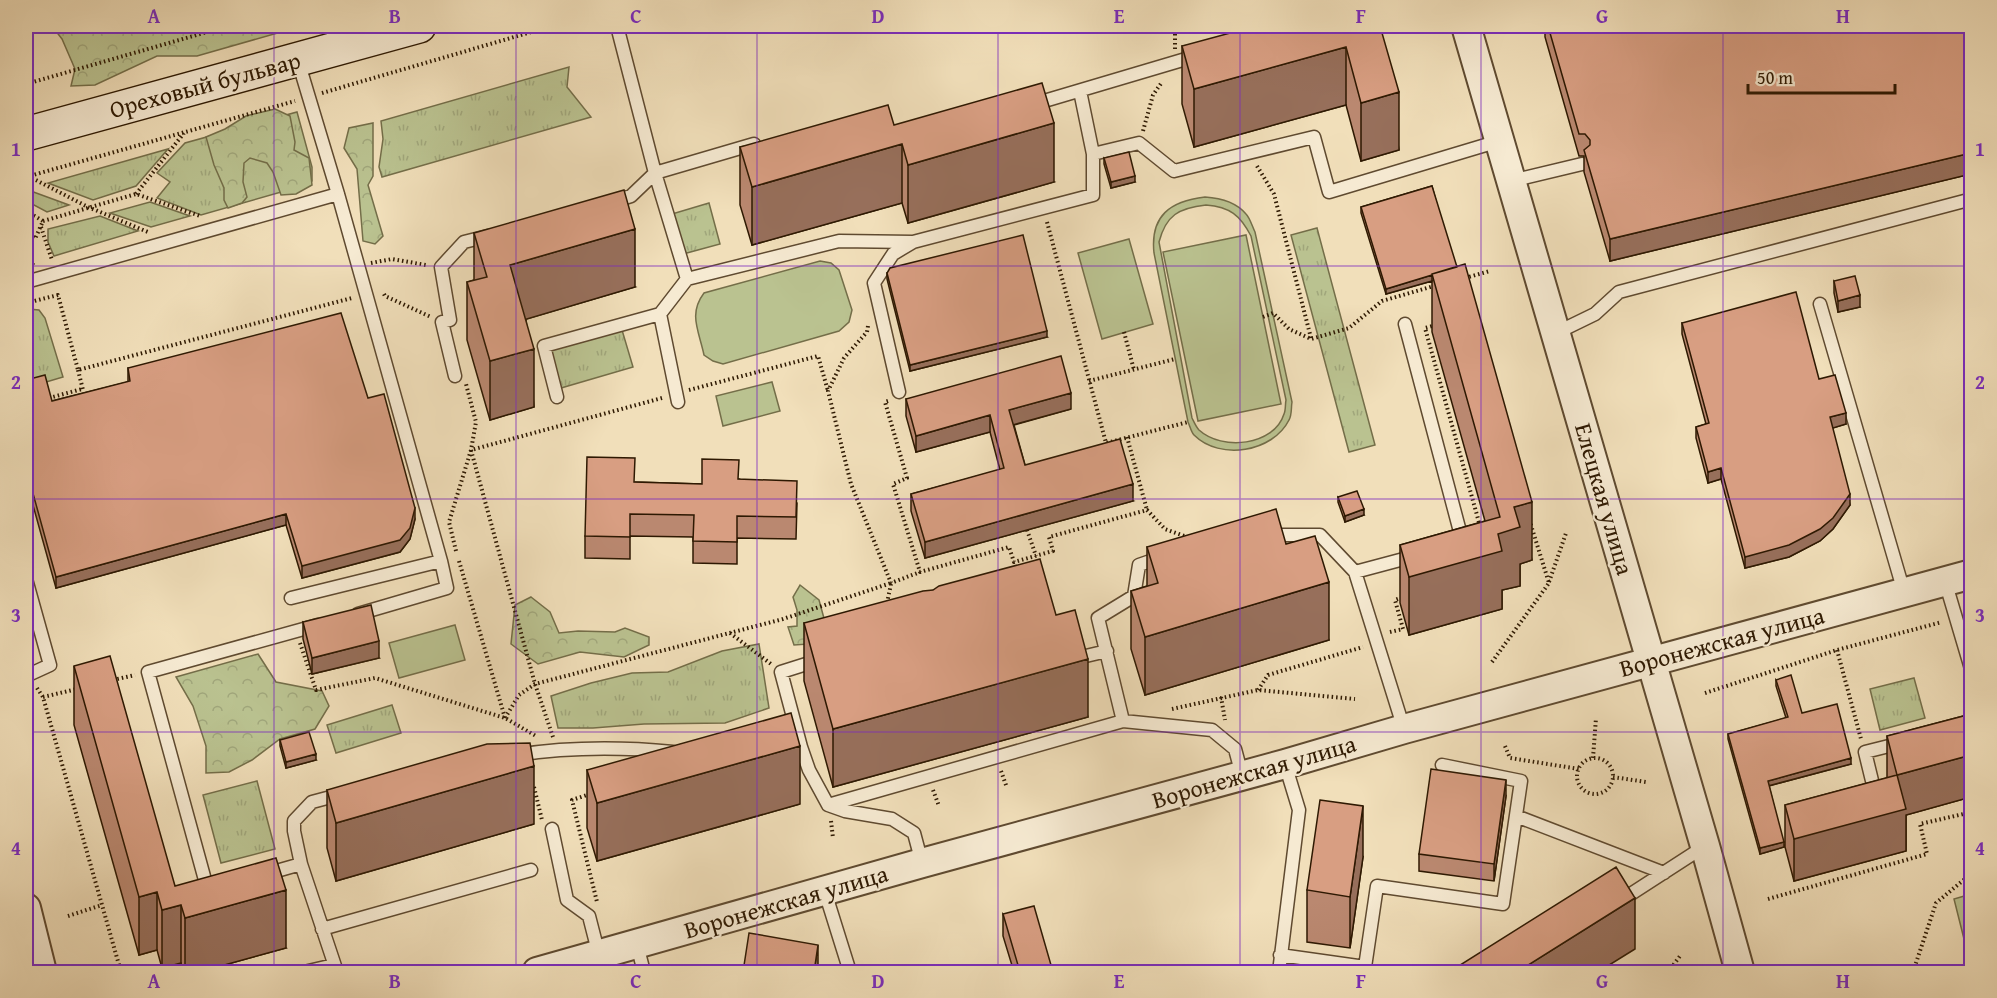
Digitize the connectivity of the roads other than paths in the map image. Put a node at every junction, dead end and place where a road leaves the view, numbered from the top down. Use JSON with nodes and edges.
{"nodes":[{"id":1,"x":419,"y":26,"type":"edge"},
{"id":2,"x":617,"y":26,"type":"edge"},
{"id":3,"x":1466,"y":26,"type":"edge"},
{"id":4,"x":1209,"y":52,"type":"edge"},
{"id":5,"x":297,"y":60,"type":"junction"},
{"id":6,"x":1080,"y":91,"type":"junction"},
{"id":7,"x":1024,"y":107,"type":"edge"},
{"id":8,"x":26,"y":134,"type":"edge"},
{"id":9,"x":768,"y":140,"type":"edge"},
{"id":10,"x":1499,"y":141,"type":"junction"},
{"id":11,"x":1093,"y":154,"type":"junction"},
{"id":12,"x":1582,"y":164,"type":"dead end"},
{"id":13,"x":655,"y":173,"type":"junction"},
{"id":14,"x":1511,"y":181,"type":"junction"},
{"id":15,"x":338,"y":194,"type":"junction"},
{"id":16,"x":1971,"y":199,"type":"edge"},
{"id":17,"x":598,"y":206,"type":"edge"},
{"id":18,"x":497,"y":233,"type":"edge"},
{"id":19,"x":913,"y":242,"type":"junction"},
{"id":20,"x":687,"y":279,"type":"junction"},
{"id":21,"x":26,"y":282,"type":"edge"},
{"id":22,"x":1820,"y":303,"type":"dead end"},
{"id":23,"x":660,"y":314,"type":"junction"},
{"id":24,"x":1405,"y":324,"type":"dead end"},
{"id":25,"x":1556,"y":333,"type":"junction"},
{"id":26,"x":455,"y":376,"type":"dead end"},
{"id":27,"x":899,"y":392,"type":"road end"},
{"id":28,"x":556,"y":397,"type":"dead end"},
{"id":29,"x":678,"y":398,"type":"road end"},
{"id":30,"x":1253,"y":537,"type":"edge"},
{"id":31,"x":1453,"y":546,"type":"edge"},
{"id":32,"x":1431,"y":552,"type":"edge"},
{"id":33,"x":1172,"y":554,"type":"edge"},
{"id":34,"x":441,"y":561,"type":"junction"},
{"id":35,"x":1355,"y":572,"type":"junction"},
{"id":36,"x":1958,"y":578,"type":"edge"},
{"id":37,"x":26,"y":579,"type":"edge"},
{"id":38,"x":1904,"y":592,"type":"junction"},
{"id":39,"x":291,"y":598,"type":"dead end"},
{"id":40,"x":350,"y":616,"type":"edge"},
{"id":41,"x":328,"y":622,"type":"edge"},
{"id":42,"x":1107,"y":651,"type":"junction"},
{"id":43,"x":1061,"y":652,"type":"edge"},
{"id":44,"x":835,"y":656,"type":"edge"},
{"id":45,"x":1651,"y":661,"type":"junction"},
{"id":46,"x":1971,"y":672,"type":"edge"},
{"id":47,"x":26,"y":676,"type":"edge"},
{"id":48,"x":1123,"y":721,"type":"junction"},
{"id":49,"x":1404,"y":729,"type":"junction"},
{"id":50,"x":1918,"y":738,"type":"edge"},
{"id":51,"x":774,"y":747,"type":"edge"},
{"id":52,"x":801,"y":747,"type":"junction"},
{"id":53,"x":681,"y":753,"type":"edge"},
{"id":54,"x":508,"y":756,"type":"edge"},
{"id":55,"x":1285,"y":764,"type":"junction"},
{"id":56,"x":1442,"y":765,"type":"dead end"},
{"id":57,"x":1242,"y":775,"type":"junction"},
{"id":58,"x":356,"y":790,"type":"edge"},
{"id":59,"x":1865,"y":796,"type":"edge"},
{"id":60,"x":828,"y":805,"type":"junction"},
{"id":61,"x":1516,"y":816,"type":"junction"},
{"id":62,"x":552,"y":829,"type":"road end"},
{"id":63,"x":1705,"y":846,"type":"junction"},
{"id":64,"x":922,"y":863,"type":"junction"},
{"id":65,"x":301,"y":864,"type":"junction"},
{"id":66,"x":531,"y":870,"type":"dead end"},
{"id":67,"x":1664,"y":873,"type":"junction"},
{"id":68,"x":250,"y":879,"type":"edge"},
{"id":69,"x":219,"y":888,"type":"edge"},
{"id":70,"x":825,"y":892,"type":"junction"},
{"id":71,"x":26,"y":908,"type":"edge"},
{"id":72,"x":1606,"y":910,"type":"edge"},
{"id":73,"x":322,"y":929,"type":"junction"},
{"id":74,"x":637,"y":945,"type":"junction"},
{"id":75,"x":599,"y":955,"type":"junction"},
{"id":76,"x":1280,"y":955,"type":"junction"},
{"id":77,"x":335,"y":969,"type":"edge"},
{"id":78,"x":42,"y":972,"type":"edge"},
{"id":79,"x":304,"y":972,"type":"edge"},
{"id":80,"x":537,"y":972,"type":"edge"},
{"id":81,"x":644,"y":972,"type":"edge"},
{"id":82,"x":850,"y":972,"type":"edge"},
{"id":83,"x":1279,"y":972,"type":"edge"},
{"id":84,"x":1740,"y":972,"type":"edge"}],
"edges":[{"from":1,"to":5,"type":"main road","name":"Ореховый бульвар"},
{"from":2,"to":13,"type":"lane"},
{"from":3,"to":10,"type":"street","name":"Елецкая улица"},
{"from":4,"to":6,"type":"lane"},
{"from":5,"to":8,"type":"main road","name":"Ореховый бульвар"},
{"from":5,"to":15,"type":"lane"},
{"from":6,"to":7,"type":"lane"},
{"from":6,"to":11,"type":"lane"},
{"from":9,"to":13,"type":"lane"},
{"from":10,"to":11,"type":"lane"},
{"from":10,"to":14,"type":"street","name":"Елецкая улица"},
{"from":11,"to":19,"type":"lane"},
{"from":12,"to":14,"type":"lane"},
{"from":13,"to":17,"type":"lane"},
{"from":13,"to":20,"type":"lane"},
{"from":14,"to":25,"type":"street","name":"Елецкая улица"},
{"from":15,"to":21,"type":"lane"},
{"from":15,"to":34,"type":"lane"},
{"from":16,"to":25,"type":"lane"},
{"from":18,"to":26,"type":"lane"},
{"from":19,"to":20,"type":"lane"},
{"from":19,"to":27,"type":"lane"},
{"from":20,"to":23,"type":"lane"},
{"from":22,"to":38,"type":"lane"},
{"from":23,"to":28,"type":"lane"},
{"from":23,"to":29,"type":"lane"},
{"from":24,"to":31,"type":"lane"},
{"from":25,"to":45,"type":"street","name":"Елецкая улица"},
{"from":30,"to":35,"type":"lane"},
{"from":32,"to":35,"type":"lane"},
{"from":33,"to":42,"type":"lane"},
{"from":34,"to":39,"type":"lane"},
{"from":34,"to":40,"type":"lane"},
{"from":35,"to":49,"type":"lane"},
{"from":36,"to":38,"type":"street","name":"Воронежская улица"},
{"from":36,"to":46,"type":"lane"},
{"from":37,"to":47,"type":"lane"},
{"from":38,"to":45,"type":"street","name":"Воронежская улица"},
{"from":41,"to":69,"type":"lane"},
{"from":42,"to":43,"type":"lane"},
{"from":42,"to":48,"type":"lane"},
{"from":44,"to":52,"type":"lane"},
{"from":45,"to":49,"type":"street","name":"Воронежская улица"},
{"from":45,"to":63,"type":"street","name":"Елецкая улица"},
{"from":48,"to":57,"type":"lane"},
{"from":48,"to":60,"type":"lane"},
{"from":49,"to":55,"type":"street","name":"Воронежская улица"},
{"from":50,"to":59,"type":"lane"},
{"from":51,"to":52,"type":"lane"},
{"from":52,"to":60,"type":"lane"},
{"from":53,"to":54,"type":"lane"},
{"from":55,"to":57,"type":"street","name":"Воронежская улица"},
{"from":55,"to":76,"type":"lane"},
{"from":56,"to":61,"type":"lane"},
{"from":57,"to":64,"type":"street","name":"Воронежская улица"},
{"from":58,"to":65,"type":"lane"},
{"from":60,"to":64,"type":"lane"},
{"from":61,"to":67,"type":"lane"},
{"from":61,"to":76,"type":"lane"},
{"from":62,"to":75,"type":"lane"},
{"from":63,"to":67,"type":"lane"},
{"from":63,"to":84,"type":"street","name":"Елецкая улица"},
{"from":64,"to":70,"type":"street","name":"Воронежская улица"},
{"from":65,"to":68,"type":"lane"},
{"from":65,"to":73,"type":"lane"},
{"from":66,"to":73,"type":"lane"},
{"from":67,"to":72,"type":"lane"},
{"from":70,"to":74,"type":"street","name":"Воронежская улица"},
{"from":70,"to":82,"type":"lane"},
{"from":71,"to":78,"type":"street"},
{"from":73,"to":77,"type":"lane"},
{"from":74,"to":75,"type":"street","name":"Воронежская улица"},
{"from":74,"to":81,"type":"lane"},
{"from":75,"to":80,"type":"street","name":"Воронежская улица"},
{"from":76,"to":83,"type":"lane"},
{"from":77,"to":79,"type":"lane"}]}
